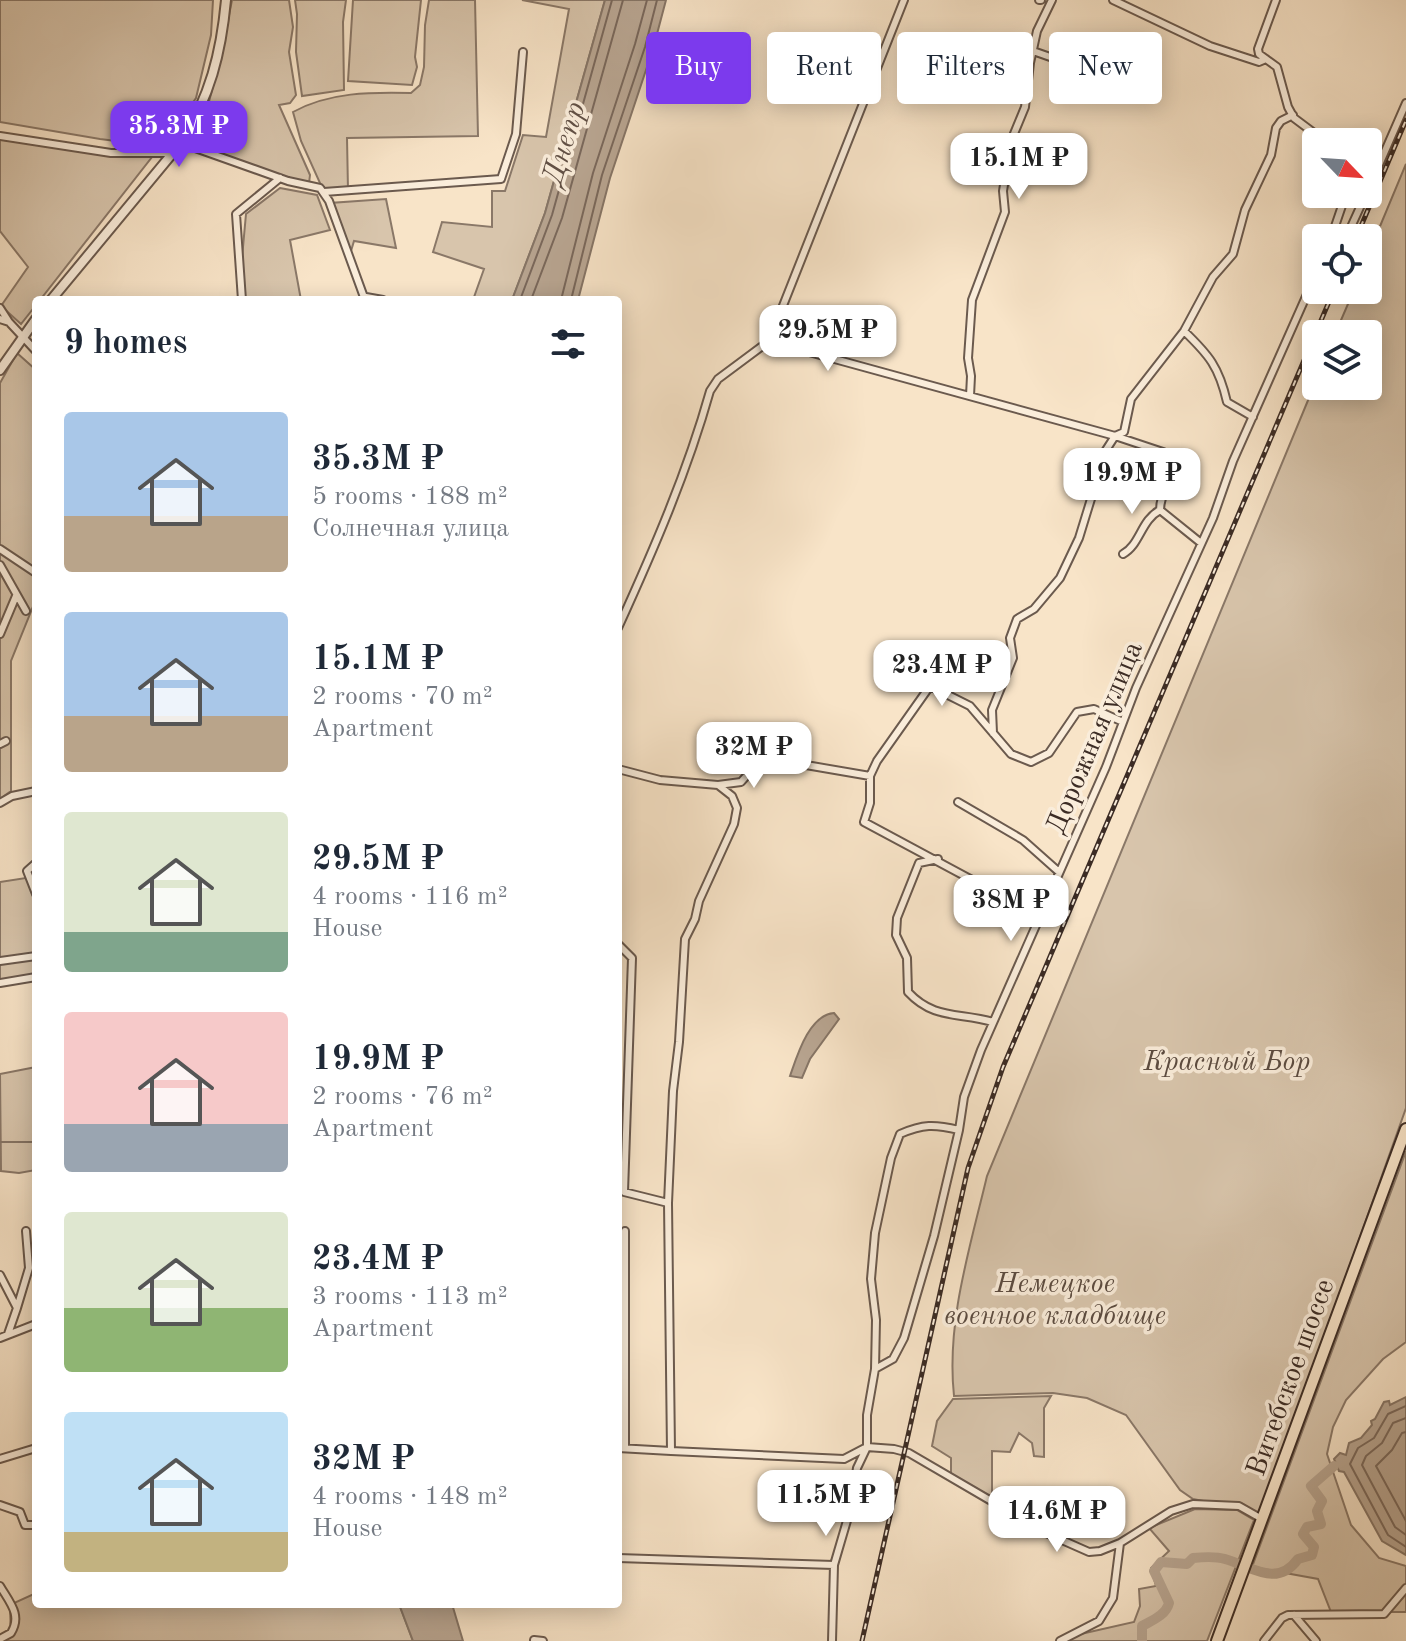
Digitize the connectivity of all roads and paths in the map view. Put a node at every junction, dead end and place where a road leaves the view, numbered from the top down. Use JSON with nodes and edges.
{"nodes":[{"id":1,"x":226,"y":0,"type":"edge"},
{"id":2,"x":904,"y":0,"type":"edge"},
{"id":3,"x":1052,"y":0,"type":"edge"},
{"id":4,"x":1113,"y":0,"type":"edge"},
{"id":5,"x":1276,"y":0,"type":"edge"},
{"id":6,"x":1033,"y":51,"type":"joint"},
{"id":7,"x":523,"y":52,"type":"dead end"},
{"id":8,"x":1049,"y":57,"type":"edge"},
{"id":9,"x":1266,"y":59,"type":"junction"},
{"id":10,"x":1406,"y":103,"type":"edge"},
{"id":11,"x":1025,"y":104,"type":"edge"},
{"id":12,"x":1293,"y":115,"type":"junction"},
{"id":13,"x":1309,"y":128,"type":"edge"},
{"id":14,"x":0,"y":136,"type":"edge"},
{"id":15,"x":181,"y":143,"type":"junction"},
{"id":16,"x":170,"y":153,"type":"junction"},
{"id":17,"x":1382,"y":158,"type":"edge"},
{"id":18,"x":280,"y":178,"type":"junction"},
{"id":19,"x":324,"y":192,"type":"junction"},
{"id":20,"x":54,"y":296,"type":"edge"},
{"id":21,"x":242,"y":296,"type":"edge"},
{"id":22,"x":364,"y":296,"type":"edge"},
{"id":23,"x":1303,"y":304,"type":"edge"},
{"id":24,"x":0,"y":308,"type":"edge"},
{"id":25,"x":0,"y":319,"type":"edge"},
{"id":26,"x":9,"y":322,"type":"junction"},
{"id":27,"x":32,"y":324,"type":"edge"},
{"id":28,"x":1184,"y":331,"type":"junction"},
{"id":29,"x":22,"y":337,"type":"junction"},
{"id":30,"x":769,"y":341,"type":"junction"},
{"id":31,"x":32,"y":347,"type":"edge"},
{"id":32,"x":0,"y":370,"type":"edge"},
{"id":33,"x":970,"y":396,"type":"junction"},
{"id":34,"x":1253,"y":417,"type":"junction"},
{"id":35,"x":1115,"y":436,"type":"junction"},
{"id":36,"x":1160,"y":510,"type":"junction"},
{"id":37,"x":1201,"y":543,"type":"junction"},
{"id":38,"x":0,"y":549,"type":"edge"},
{"id":39,"x":1123,"y":554,"type":"dead end"},
{"id":40,"x":0,"y":565,"type":"edge"},
{"id":41,"x":32,"y":570,"type":"edge"},
{"id":42,"x":16,"y":596,"type":"junction"},
{"id":43,"x":26,"y":611,"type":"dead end"},
{"id":44,"x":622,"y":619,"type":"edge"},
{"id":45,"x":0,"y":634,"type":"edge"},
{"id":46,"x":1123,"y":722,"type":"junction"},
{"id":47,"x":993,"y":733,"type":"junction"},
{"id":48,"x":622,"y":770,"type":"edge"},
{"id":49,"x":870,"y":776,"type":"junction"},
{"id":50,"x":718,"y":785,"type":"junction"},
{"id":51,"x":32,"y":792,"type":"edge"},
{"id":52,"x":958,"y":802,"type":"dead end"},
{"id":53,"x":0,"y":803,"type":"edge"},
{"id":54,"x":938,"y":859,"type":"junction"},
{"id":55,"x":32,"y":867,"type":"edge"},
{"id":56,"x":1059,"y":872,"type":"junction"},
{"id":57,"x":32,"y":884,"type":"edge"},
{"id":58,"x":1037,"y":922,"type":"junction"},
{"id":59,"x":622,"y":948,"type":"edge"},
{"id":60,"x":32,"y":957,"type":"edge"},
{"id":61,"x":0,"y":961,"type":"edge"},
{"id":62,"x":32,"y":978,"type":"edge"},
{"id":63,"x":0,"y":983,"type":"edge"},
{"id":64,"x":993,"y":1022,"type":"junction"},
{"id":65,"x":1406,"y":1129,"type":"edge"},
{"id":66,"x":959,"y":1130,"type":"junction"},
{"id":67,"x":622,"y":1170,"type":"edge"},
{"id":68,"x":622,"y":1191,"type":"edge"},
{"id":69,"x":668,"y":1203,"type":"junction"},
{"id":70,"x":26,"y":1231,"type":"dead end"},
{"id":71,"x":625,"y":1231,"type":"dead end"},
{"id":72,"x":0,"y":1275,"type":"edge"},
{"id":73,"x":17,"y":1308,"type":"junction"},
{"id":74,"x":32,"y":1325,"type":"edge"},
{"id":75,"x":8,"y":1334,"type":"junction"},
{"id":76,"x":0,"y":1338,"type":"edge"},
{"id":77,"x":875,"y":1369,"type":"junction"},
{"id":78,"x":867,"y":1447,"type":"junction"},
{"id":79,"x":622,"y":1448,"type":"edge"},
{"id":80,"x":32,"y":1449,"type":"edge"},
{"id":81,"x":671,"y":1451,"type":"junction"},
{"id":82,"x":0,"y":1459,"type":"edge"},
{"id":83,"x":0,"y":1505,"type":"edge"},
{"id":84,"x":1262,"y":1519,"type":"junction"},
{"id":85,"x":32,"y":1525,"type":"edge"},
{"id":86,"x":1120,"y":1543,"type":"junction"},
{"id":87,"x":622,"y":1558,"type":"edge"},
{"id":88,"x":834,"y":1565,"type":"junction"},
{"id":89,"x":0,"y":1586,"type":"edge"},
{"id":90,"x":1406,"y":1588,"type":"edge"},
{"id":91,"x":1294,"y":1615,"type":"junction"},
{"id":92,"x":0,"y":1639,"type":"edge"},
{"id":93,"x":534,"y":1640,"type":"edge"},
{"id":94,"x":543,"y":1641,"type":"edge"},
{"id":95,"x":832,"y":1641,"type":"edge"},
{"id":96,"x":1060,"y":1641,"type":"edge"},
{"id":97,"x":1217,"y":1641,"type":"edge"},
{"id":98,"x":1264,"y":1641,"type":"edge"},
{"id":99,"x":1316,"y":1641,"type":"edge"}],
"edges":[{"from":1,"to":15,"type":"street"},
{"from":2,"to":30,"type":"street"},
{"from":3,"to":6,"type":"street"},
{"from":4,"to":9,"type":"street"},
{"from":5,"to":9,"type":"street"},
{"from":6,"to":8,"type":"street"},
{"from":7,"to":19,"type":"street"},
{"from":9,"to":12,"type":"street"},
{"from":10,"to":17,"type":"street"},
{"from":11,"to":33,"type":"street"},
{"from":12,"to":13,"type":"street"},
{"from":12,"to":28,"type":"street"},
{"from":14,"to":16,"type":"street"},
{"from":15,"to":16,"type":"street"},
{"from":15,"to":18,"type":"street"},
{"from":16,"to":20,"type":"street"},
{"from":18,"to":19,"type":"street"},
{"from":18,"to":21,"type":"street"},
{"from":19,"to":22,"type":"street"},
{"from":23,"to":34,"type":"street","name":"Дорожная улица"},
{"from":24,"to":26,"type":"street"},
{"from":25,"to":26,"type":"street"},
{"from":26,"to":29,"type":"street"},
{"from":27,"to":29,"type":"street"},
{"from":28,"to":34,"type":"street"},
{"from":28,"to":35,"type":"street"},
{"from":29,"to":31,"type":"street"},
{"from":29,"to":32,"type":"street"},
{"from":30,"to":33,"type":"street"},
{"from":30,"to":44,"type":"street"},
{"from":33,"to":35,"type":"street"},
{"from":34,"to":37,"type":"street","name":"Дорожная улица"},
{"from":35,"to":36,"type":"street"},
{"from":35,"to":47,"type":"street"},
{"from":36,"to":37,"type":"street"},
{"from":36,"to":39,"type":"street"},
{"from":37,"to":46,"type":"street","name":"Дорожная улица"},
{"from":38,"to":41,"type":"street"},
{"from":40,"to":42,"type":"street"},
{"from":42,"to":43,"type":"street"},
{"from":42,"to":45,"type":"street"},
{"from":46,"to":47,"type":"street"},
{"from":46,"to":56,"type":"street","name":"Дорожная улица"},
{"from":47,"to":49,"type":"street"},
{"from":48,"to":50,"type":"street"},
{"from":49,"to":50,"type":"street"},
{"from":49,"to":54,"type":"street"},
{"from":50,"to":69,"type":"street"},
{"from":51,"to":53,"type":"street"},
{"from":52,"to":56,"type":"street"},
{"from":54,"to":58,"type":"street"},
{"from":54,"to":64,"type":"street"},
{"from":55,"to":57,"type":"street"},
{"from":56,"to":58,"type":"street","name":"Дорожная улица"},
{"from":58,"to":64,"type":"street","name":"Дорожная улица"},
{"from":59,"to":67,"type":"street"},
{"from":60,"to":61,"type":"street"},
{"from":62,"to":63,"type":"street"},
{"from":64,"to":66,"type":"street","name":"Дорожная улица"},
{"from":65,"to":84,"type":"main road","name":"Витебское шоссе"},
{"from":66,"to":77,"type":"street","name":"Дорожная улица"},
{"from":66,"to":77,"type":"street"},
{"from":68,"to":69,"type":"street"},
{"from":69,"to":81,"type":"street"},
{"from":70,"to":73,"type":"street"},
{"from":71,"to":79,"type":"street"},
{"from":72,"to":73,"type":"street"},
{"from":73,"to":75,"type":"street"},
{"from":74,"to":75,"type":"street"},
{"from":75,"to":76,"type":"street"},
{"from":77,"to":78,"type":"street"},
{"from":78,"to":81,"type":"street"},
{"from":78,"to":86,"type":"street"},
{"from":78,"to":88,"type":"street"},
{"from":79,"to":81,"type":"street"},
{"from":80,"to":82,"type":"street"},
{"from":83,"to":85,"type":"street"},
{"from":84,"to":86,"type":"street"},
{"from":84,"to":97,"type":"main road","name":"Витебское шоссе"},
{"from":86,"to":96,"type":"street"},
{"from":87,"to":88,"type":"street"},
{"from":88,"to":95,"type":"street"},
{"from":89,"to":92,"type":"street"},
{"from":90,"to":91,"type":"street"},
{"from":91,"to":98,"type":"street"},
{"from":91,"to":99,"type":"street"},
{"from":93,"to":94,"type":"street"}]}
